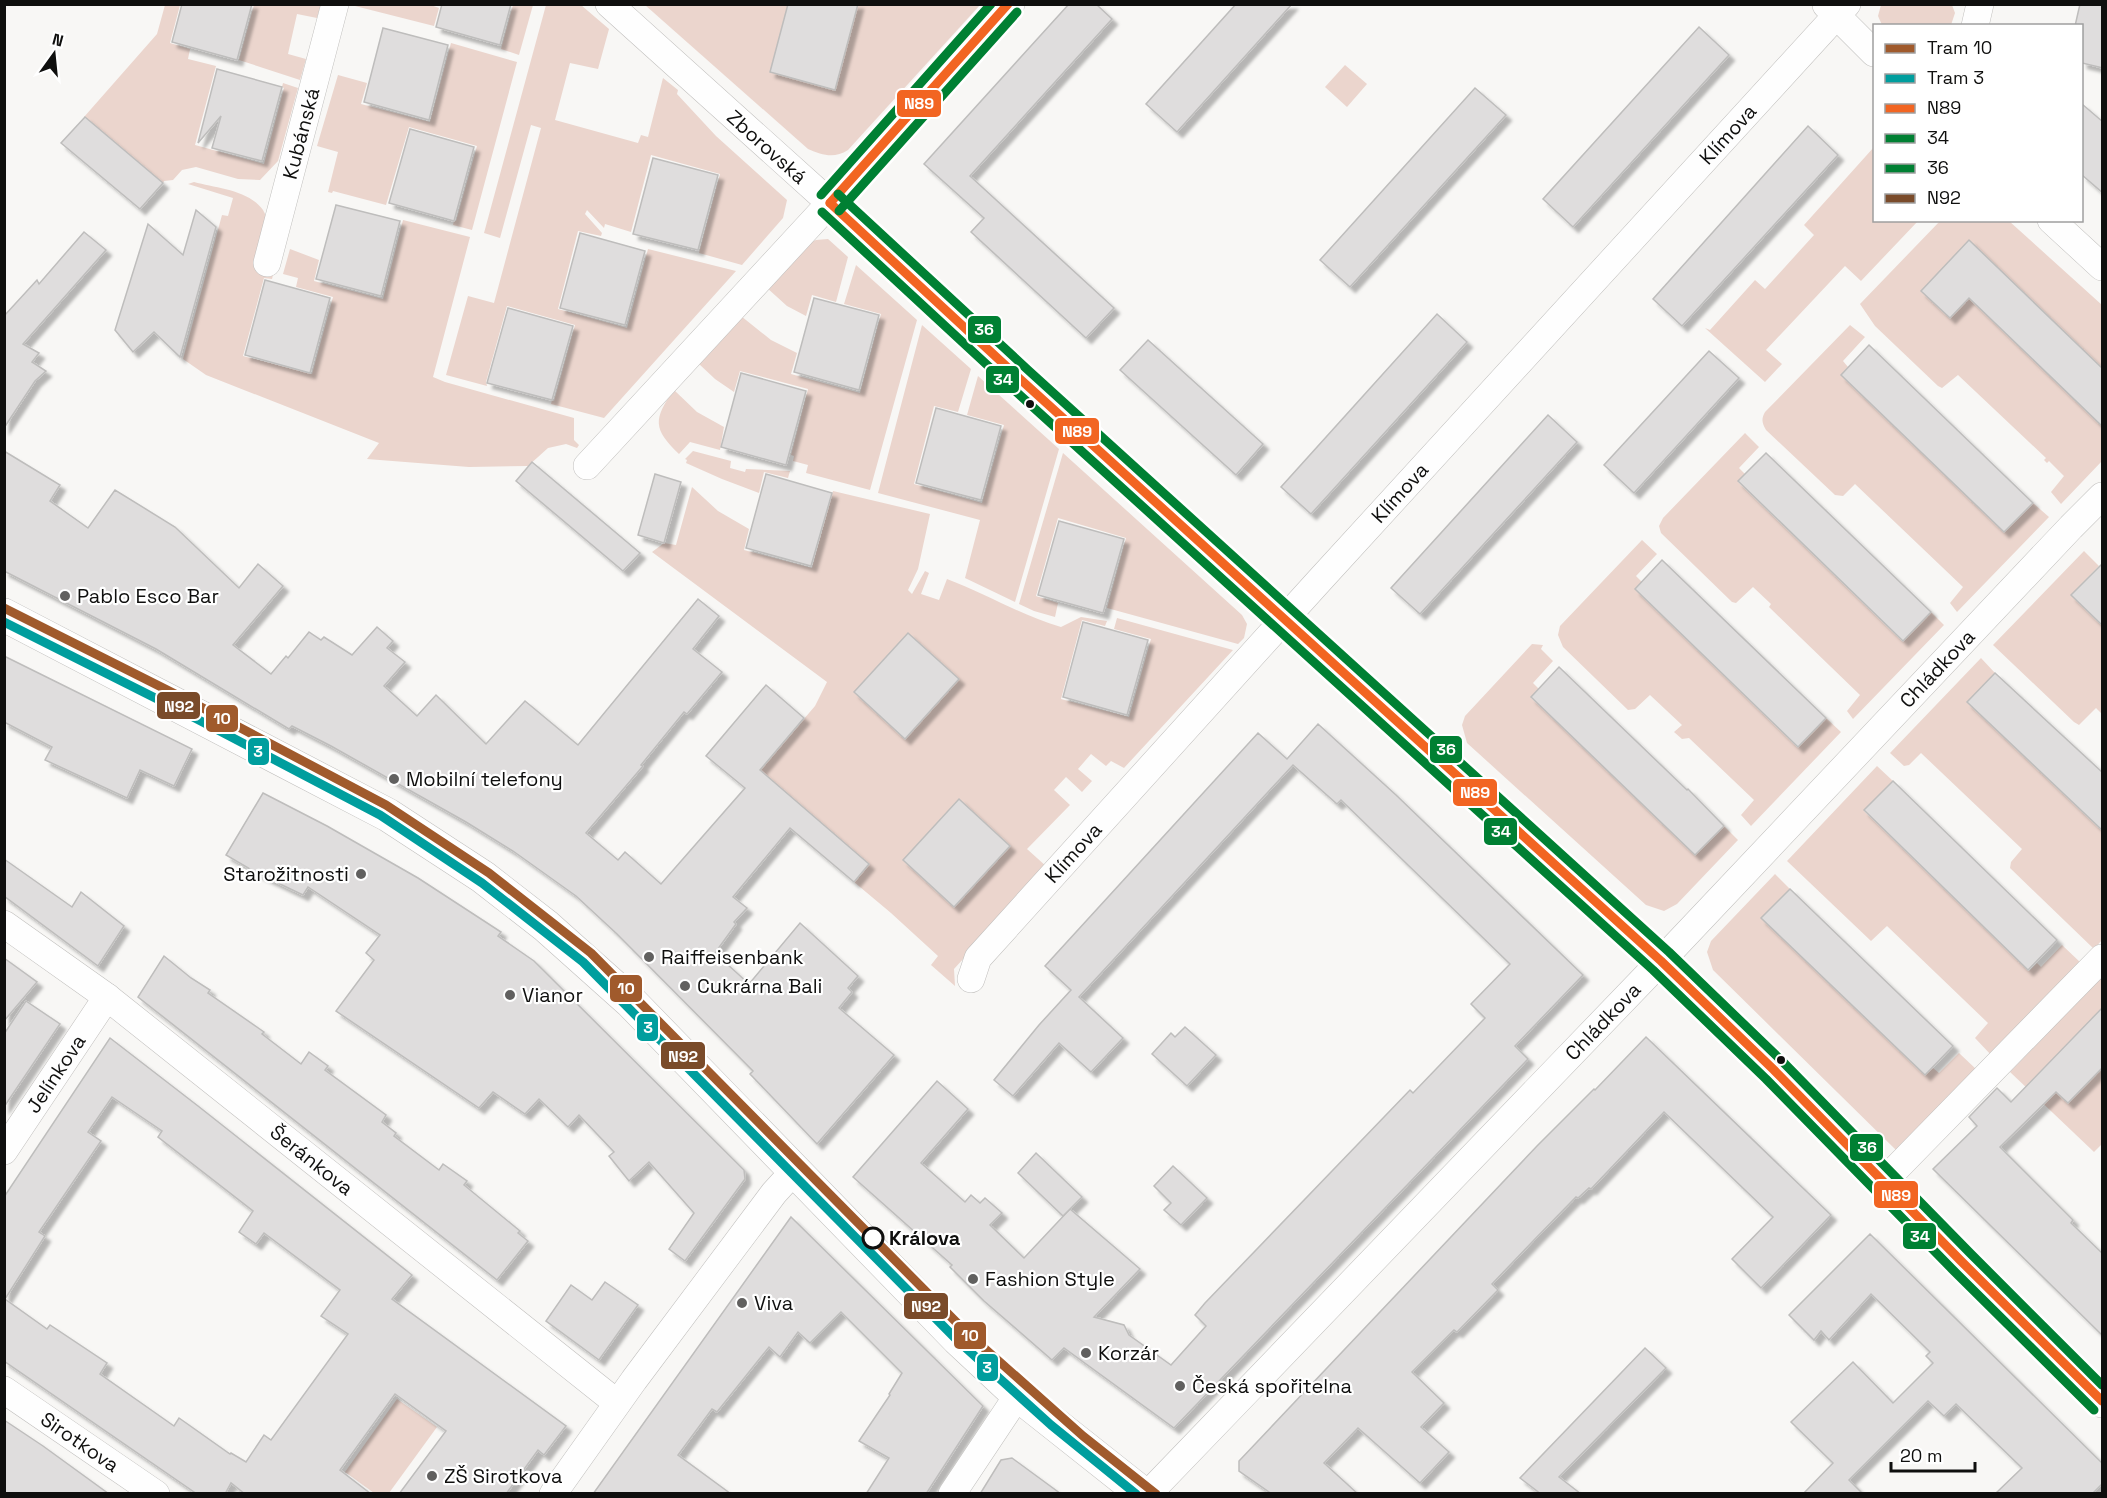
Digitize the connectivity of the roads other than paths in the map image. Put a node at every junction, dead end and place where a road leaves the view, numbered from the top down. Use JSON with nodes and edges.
{"nodes":[{"id":1,"x":335,"y":4,"type":"edge"},
{"id":2,"x":609,"y":4,"type":"edge"},
{"id":3,"x":1008,"y":4,"type":"edge"},
{"id":4,"x":1980,"y":4,"type":"edge"},
{"id":5,"x":1836,"y":8,"type":"edge"},
{"id":6,"x":1975,"y":24,"type":"edge"},
{"id":7,"x":1873,"y":51,"type":"edge"},
{"id":8,"x":830,"y":203,"type":"junction"},
{"id":9,"x":2053,"y":222,"type":"edge"},
{"id":10,"x":267,"y":263,"type":"dead end"},
{"id":11,"x":2103,"y":267,"type":"edge"},
{"id":12,"x":587,"y":466,"type":"dead end"},
{"id":13,"x":2103,"y":495,"type":"edge"},
{"id":14,"x":4,"y":615,"type":"edge"},
{"id":15,"x":1284,"y":620,"type":"junction"},
{"id":16,"x":4,"y":924,"type":"edge"},
{"id":17,"x":2103,"y":958,"type":"edge"},
{"id":18,"x":1661,"y":962,"type":"junction"},
{"id":19,"x":971,"y":979,"type":"dead end"},
{"id":20,"x":107,"y":997,"type":"junction"},
{"id":21,"x":4,"y":1151,"type":"edge"},
{"id":22,"x":795,"y":1170,"type":"junction"},
{"id":23,"x":1884,"y":1181,"type":"junction"},
{"id":24,"x":4,"y":1390,"type":"edge"},
{"id":25,"x":1018,"y":1395,"type":"junction"},
{"id":26,"x":2103,"y":1401,"type":"edge"},
{"id":27,"x":617,"y":1403,"type":"junction"},
{"id":28,"x":156,"y":1494,"type":"edge"},
{"id":29,"x":553,"y":1494,"type":"edge"},
{"id":30,"x":952,"y":1494,"type":"edge"},
{"id":31,"x":1143,"y":1494,"type":"edge"},
{"id":32,"x":1148,"y":1494,"type":"edge"}],
"edges":[{"from":1,"to":10,"type":"street","name":"Kubánská"},
{"from":2,"to":8,"type":"street","name":"Zborovská"},
{"from":3,"to":8,"type":"street"},
{"from":4,"to":6,"type":"street"},
{"from":5,"to":7,"type":"street"},
{"from":5,"to":15,"type":"street","name":"Klímova"},
{"from":8,"to":12,"type":"street"},
{"from":8,"to":15,"type":"street","name":"Zborovská"},
{"from":9,"to":11,"type":"street"},
{"from":13,"to":18,"type":"street","name":"Chládkova"},
{"from":14,"to":22,"type":"street"},
{"from":15,"to":18,"type":"street","name":"Zborovská"},
{"from":15,"to":19,"type":"street","name":"Klímova"},
{"from":16,"to":20,"type":"street","name":"Šeránkova"},
{"from":17,"to":23,"type":"street"},
{"from":18,"to":23,"type":"street","name":"Zborovská"},
{"from":18,"to":32,"type":"street","name":"Chládkova"},
{"from":20,"to":21,"type":"street","name":"Jelínkova"},
{"from":20,"to":27,"type":"street","name":"Šeránkova"},
{"from":22,"to":25,"type":"street"},
{"from":22,"to":27,"type":"street"},
{"from":23,"to":26,"type":"street","name":"Zborovská"},
{"from":24,"to":28,"type":"street","name":"Sirotkova"},
{"from":25,"to":30,"type":"street"},
{"from":25,"to":31,"type":"street"},
{"from":27,"to":29,"type":"street"}]}
